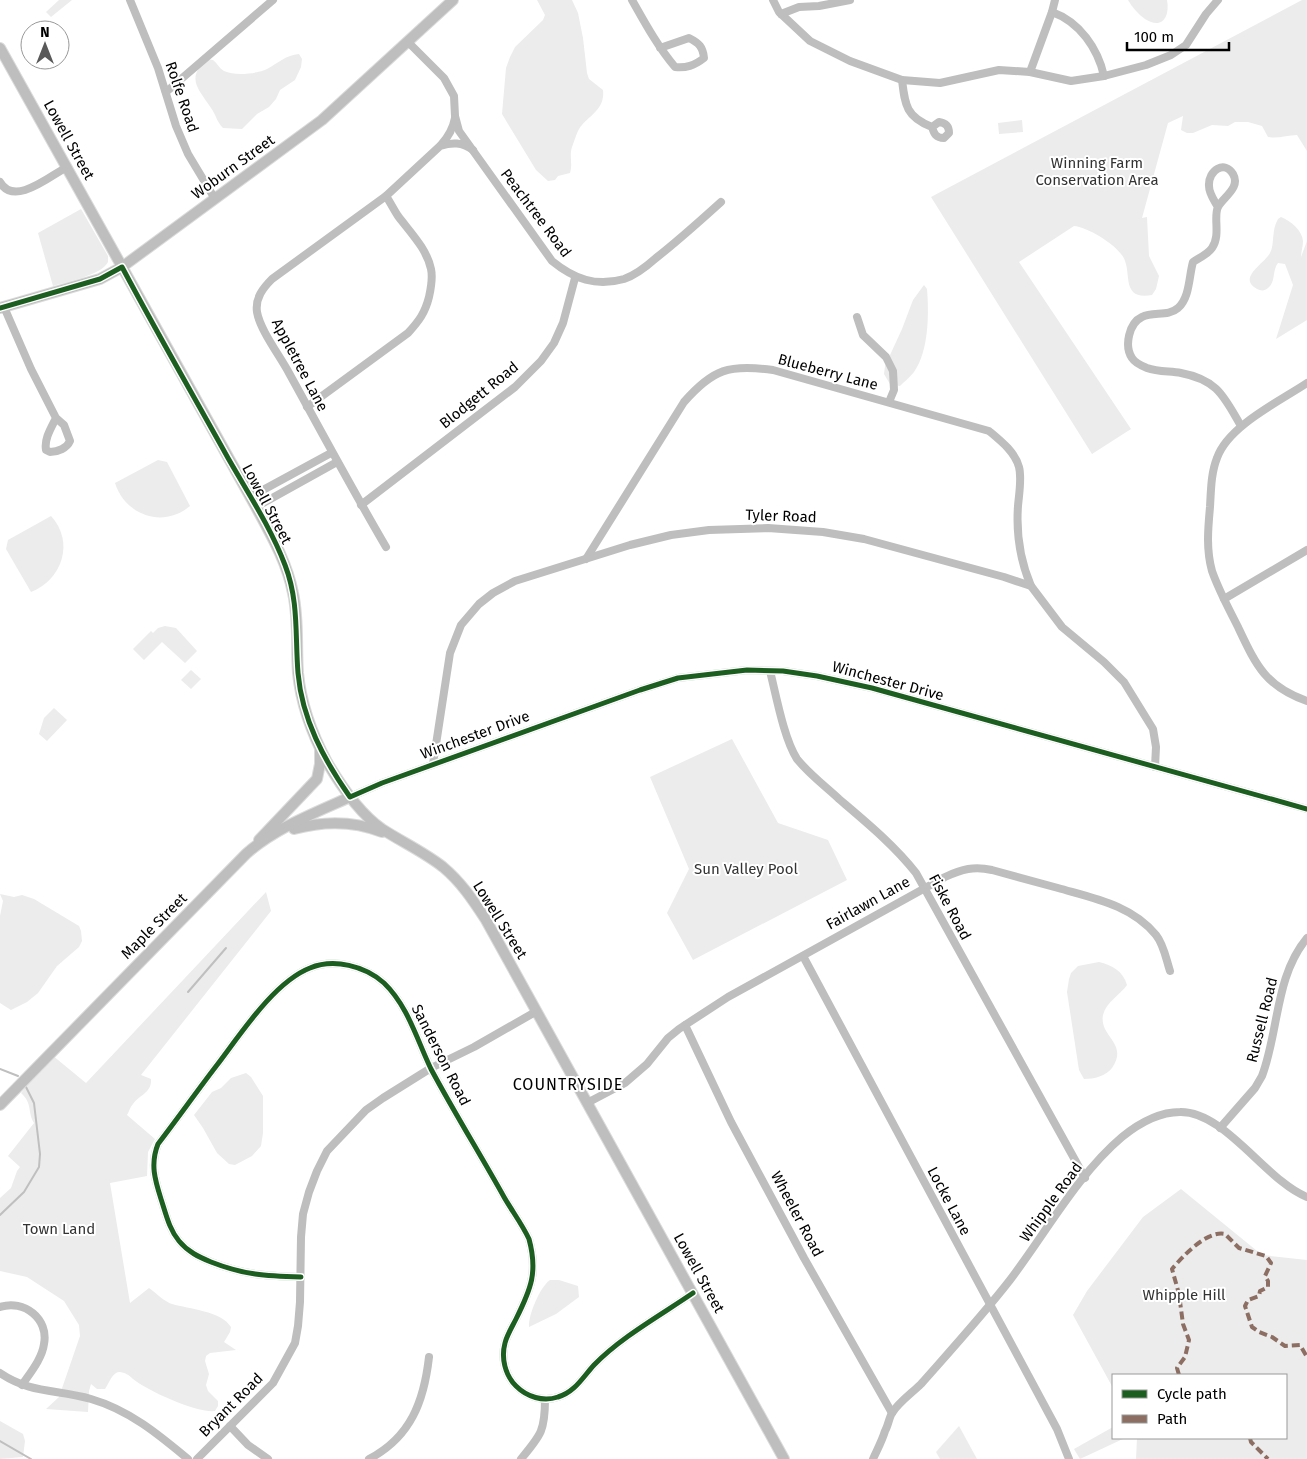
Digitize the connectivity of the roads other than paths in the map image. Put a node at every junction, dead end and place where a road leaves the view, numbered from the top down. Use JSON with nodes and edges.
{"nodes":[{"id":1,"x":130,"y":0,"type":"edge"},
{"id":2,"x":273,"y":0,"type":"edge"},
{"id":3,"x":453,"y":0,"type":"edge"},
{"id":4,"x":632,"y":0,"type":"edge"},
{"id":5,"x":773,"y":0,"type":"edge"},
{"id":6,"x":850,"y":0,"type":"edge"},
{"id":7,"x":1055,"y":0,"type":"edge"},
{"id":8,"x":1218,"y":0,"type":"edge"},
{"id":9,"x":1052,"y":12,"type":"junction"},
{"id":10,"x":781,"y":14,"type":"junction"},
{"id":11,"x":408,"y":42,"type":"junction"},
{"id":12,"x":0,"y":48,"type":"edge"},
{"id":13,"x":660,"y":48,"type":"junction"},
{"id":14,"x":1030,"y":72,"type":"junction"},
{"id":15,"x":1104,"y":76,"type":"junction"},
{"id":16,"x":902,"y":80,"type":"junction"},
{"id":17,"x":166,"y":92,"type":"junction"},
{"id":18,"x":455,"y":116,"type":"junction"},
{"id":19,"x":932,"y":127,"type":"dead end"},
{"id":20,"x":440,"y":146,"type":"junction"},
{"id":21,"x":472,"y":150,"type":"junction"},
{"id":22,"x":67,"y":167,"type":"junction"},
{"id":23,"x":0,"y":182,"type":"edge"},
{"id":24,"x":386,"y":196,"type":"junction"},
{"id":25,"x":214,"y":199,"type":"junction"},
{"id":26,"x":721,"y":202,"type":"dead end"},
{"id":27,"x":1218,"y":207,"type":"junction"},
{"id":28,"x":122,"y":267,"type":"junction"},
{"id":29,"x":575,"y":278,"type":"junction"},
{"id":30,"x":2,"y":308,"type":"edge"},
{"id":31,"x":857,"y":318,"type":"dead end"},
{"id":32,"x":1307,"y":383,"type":"edge"},
{"id":33,"x":889,"y":402,"type":"junction"},
{"id":34,"x":307,"y":406,"type":"junction"},
{"id":35,"x":56,"y":418,"type":"dead end"},
{"id":36,"x":1241,"y":426,"type":"junction"},
{"id":37,"x":331,"y":453,"type":"junction"},
{"id":38,"x":337,"y":462,"type":"junction"},
{"id":39,"x":250,"y":497,"type":"junction"},
{"id":40,"x":361,"y":505,"type":"junction"},
{"id":41,"x":256,"y":507,"type":"junction"},
{"id":42,"x":386,"y":547,"type":"dead end"},
{"id":43,"x":1307,"y":550,"type":"edge"},
{"id":44,"x":586,"y":559,"type":"junction"},
{"id":45,"x":1031,"y":586,"type":"junction"},
{"id":46,"x":1224,"y":599,"type":"junction"},
{"id":47,"x":770,"y":671,"type":"junction"},
{"id":48,"x":1307,"y":701,"type":"edge"},
{"id":49,"x":320,"y":747,"type":"junction"},
{"id":50,"x":433,"y":764,"type":"junction"},
{"id":51,"x":1155,"y":767,"type":"junction"},
{"id":52,"x":350,"y":796,"type":"junction"},
{"id":53,"x":1307,"y":809,"type":"edge"},
{"id":54,"x":267,"y":838,"type":"junction"},
{"id":55,"x":252,"y":848,"type":"junction"},
{"id":56,"x":413,"y":848,"type":"junction"},
{"id":57,"x":924,"y":888,"type":"junction"},
{"id":58,"x":1307,"y":938,"type":"edge"},
{"id":59,"x":803,"y":956,"type":"junction"},
{"id":60,"x":1170,"y":970,"type":"dead end"},
{"id":61,"x":537,"y":1011,"type":"junction"},
{"id":62,"x":685,"y":1024,"type":"junction"},
{"id":63,"x":431,"y":1068,"type":"junction"},
{"id":64,"x":587,"y":1103,"type":"junction"},
{"id":65,"x":0,"y":1105,"type":"edge"},
{"id":66,"x":1220,"y":1128,"type":"junction"},
{"id":67,"x":1084,"y":1178,"type":"junction"},
{"id":68,"x":1307,"y":1197,"type":"edge"},
{"id":69,"x":301,"y":1278,"type":"junction"},
{"id":70,"x":693,"y":1293,"type":"junction"},
{"id":71,"x":990,"y":1306,"type":"junction"},
{"id":72,"x":0,"y":1307,"type":"edge"},
{"id":73,"x":429,"y":1356,"type":"dead end"},
{"id":74,"x":0,"y":1373,"type":"edge"},
{"id":75,"x":22,"y":1385,"type":"junction"},
{"id":76,"x":545,"y":1399,"type":"junction"},
{"id":77,"x":892,"y":1413,"type":"junction"},
{"id":78,"x":230,"y":1426,"type":"junction"},
{"id":79,"x":188,"y":1459,"type":"edge"},
{"id":80,"x":197,"y":1459,"type":"edge"},
{"id":81,"x":268,"y":1459,"type":"edge"},
{"id":82,"x":369,"y":1459,"type":"edge"},
{"id":83,"x":521,"y":1459,"type":"edge"},
{"id":84,"x":784,"y":1459,"type":"edge"},
{"id":85,"x":874,"y":1459,"type":"edge"},
{"id":86,"x":1069,"y":1459,"type":"edge"}],
"edges":[{"from":1,"to":17,"type":"street","name":"Rolfe Road"},
{"from":2,"to":17,"type":"street"},
{"from":3,"to":11,"type":"main road","name":"Woburn Street"},
{"from":4,"to":13,"type":"street"},
{"from":5,"to":10,"type":"street"},
{"from":6,"to":10,"type":"street"},
{"from":7,"to":9,"type":"street"},
{"from":8,"to":15,"type":"street"},
{"from":9,"to":14,"type":"street"},
{"from":9,"to":15,"type":"street"},
{"from":10,"to":16,"type":"street"},
{"from":11,"to":18,"type":"street","name":"Peachtree Road"},
{"from":11,"to":25,"type":"main road","name":"Woburn Street"},
{"from":12,"to":22,"type":"main road","name":"Lowell Street"},
{"from":13,"to":13,"type":"street"},
{"from":14,"to":15,"type":"street"},
{"from":14,"to":16,"type":"street"},
{"from":16,"to":19,"type":"street"},
{"from":17,"to":25,"type":"street","name":"Rolfe Road"},
{"from":18,"to":20,"type":"street","name":"Appletree Lane"},
{"from":18,"to":21,"type":"street","name":"Peachtree Road"},
{"from":20,"to":21,"type":"street"},
{"from":20,"to":24,"type":"street","name":"Appletree Lane"},
{"from":21,"to":29,"type":"street","name":"Peachtree Road"},
{"from":22,"to":23,"type":"street"},
{"from":22,"to":28,"type":"main road","name":"Lowell Street"},
{"from":24,"to":34,"type":"street"},
{"from":24,"to":34,"type":"street","name":"Appletree Lane"},
{"from":25,"to":28,"type":"main road","name":"Woburn Street"},
{"from":26,"to":29,"type":"street","name":"Peachtree Road"},
{"from":27,"to":27,"type":"street"},
{"from":27,"to":36,"type":"street"},
{"from":28,"to":30,"type":"main road","name":"Woburn Street"},
{"from":28,"to":39,"type":"main road","name":"Lowell Street"},
{"from":29,"to":40,"type":"street","name":"Blodgett Road"},
{"from":30,"to":35,"type":"street"},
{"from":31,"to":33,"type":"street"},
{"from":32,"to":36,"type":"street"},
{"from":33,"to":44,"type":"street","name":"Blueberry Lane"},
{"from":33,"to":45,"type":"street","name":"Blueberry Lane"},
{"from":34,"to":37,"type":"street","name":"Appletree Lane"},
{"from":36,"to":46,"type":"street"},
{"from":37,"to":38,"type":"street","name":"Appletree Lane"},
{"from":37,"to":39,"type":"street"},
{"from":38,"to":40,"type":"street","name":"Appletree Lane"},
{"from":38,"to":41,"type":"street"},
{"from":39,"to":41,"type":"main road","name":"Lowell Street"},
{"from":40,"to":42,"type":"street","name":"Appletree Lane"},
{"from":41,"to":49,"type":"main road","name":"Lowell Street"},
{"from":43,"to":46,"type":"street"},
{"from":44,"to":45,"type":"street","name":"Tyler Road"},
{"from":44,"to":50,"type":"street","name":"Tyler Road"},
{"from":45,"to":51,"type":"street"},
{"from":46,"to":48,"type":"street"},
{"from":47,"to":50,"type":"street","name":"Winchester Drive"},
{"from":47,"to":51,"type":"street","name":"Winchester Drive"},
{"from":47,"to":57,"type":"street","name":"Fiske Road"},
{"from":49,"to":52,"type":"main road","name":"Lowell Street"},
{"from":49,"to":55,"type":"main road"},
{"from":50,"to":52,"type":"street","name":"Winchester Drive"},
{"from":51,"to":53,"type":"street","name":"Winchester Drive"},
{"from":52,"to":54,"type":"main road","name":"Maple Street"},
{"from":52,"to":56,"type":"main road","name":"Lowell Street"},
{"from":54,"to":55,"type":"main road","name":"Maple Street"},
{"from":54,"to":56,"type":"main road"},
{"from":55,"to":65,"type":"main road","name":"Maple Street"},
{"from":56,"to":61,"type":"main road","name":"Lowell Street"},
{"from":57,"to":59,"type":"street","name":"Fairlawn Lane"},
{"from":57,"to":60,"type":"street","name":"Fairlawn Lane"},
{"from":57,"to":67,"type":"street","name":"Fiske Road"},
{"from":58,"to":66,"type":"street","name":"Russell Road"},
{"from":59,"to":62,"type":"street","name":"Fairlawn Lane"},
{"from":59,"to":71,"type":"street","name":"Locke Lane"},
{"from":61,"to":63,"type":"street","name":"Bryant Road"},
{"from":61,"to":64,"type":"main road","name":"Lowell Street"},
{"from":62,"to":64,"type":"street","name":"Fairlawn Lane"},
{"from":62,"to":77,"type":"street","name":"Wheeler Road"},
{"from":63,"to":69,"type":"street","name":"Bryant Road"},
{"from":63,"to":69,"type":"street","name":"Sanderson Road"},
{"from":63,"to":76,"type":"street","name":"Sanderson Road"},
{"from":64,"to":70,"type":"main road","name":"Lowell Street"},
{"from":66,"to":67,"type":"street","name":"Whipple Road"},
{"from":66,"to":68,"type":"street","name":"Whipple Road"},
{"from":67,"to":71,"type":"street","name":"Whipple Road"},
{"from":69,"to":78,"type":"street","name":"Bryant Road"},
{"from":70,"to":76,"type":"street"},
{"from":70,"to":84,"type":"main road","name":"Lowell Street"},
{"from":71,"to":77,"type":"street","name":"Whipple Road"},
{"from":71,"to":86,"type":"street","name":"Locke Lane"},
{"from":72,"to":75,"type":"street"},
{"from":73,"to":82,"type":"street"},
{"from":74,"to":75,"type":"street"},
{"from":75,"to":79,"type":"street"},
{"from":76,"to":83,"type":"street"},
{"from":77,"to":85,"type":"street","name":"Whipple Road"},
{"from":78,"to":80,"type":"street","name":"Bryant Road"},
{"from":78,"to":81,"type":"street"}]}
